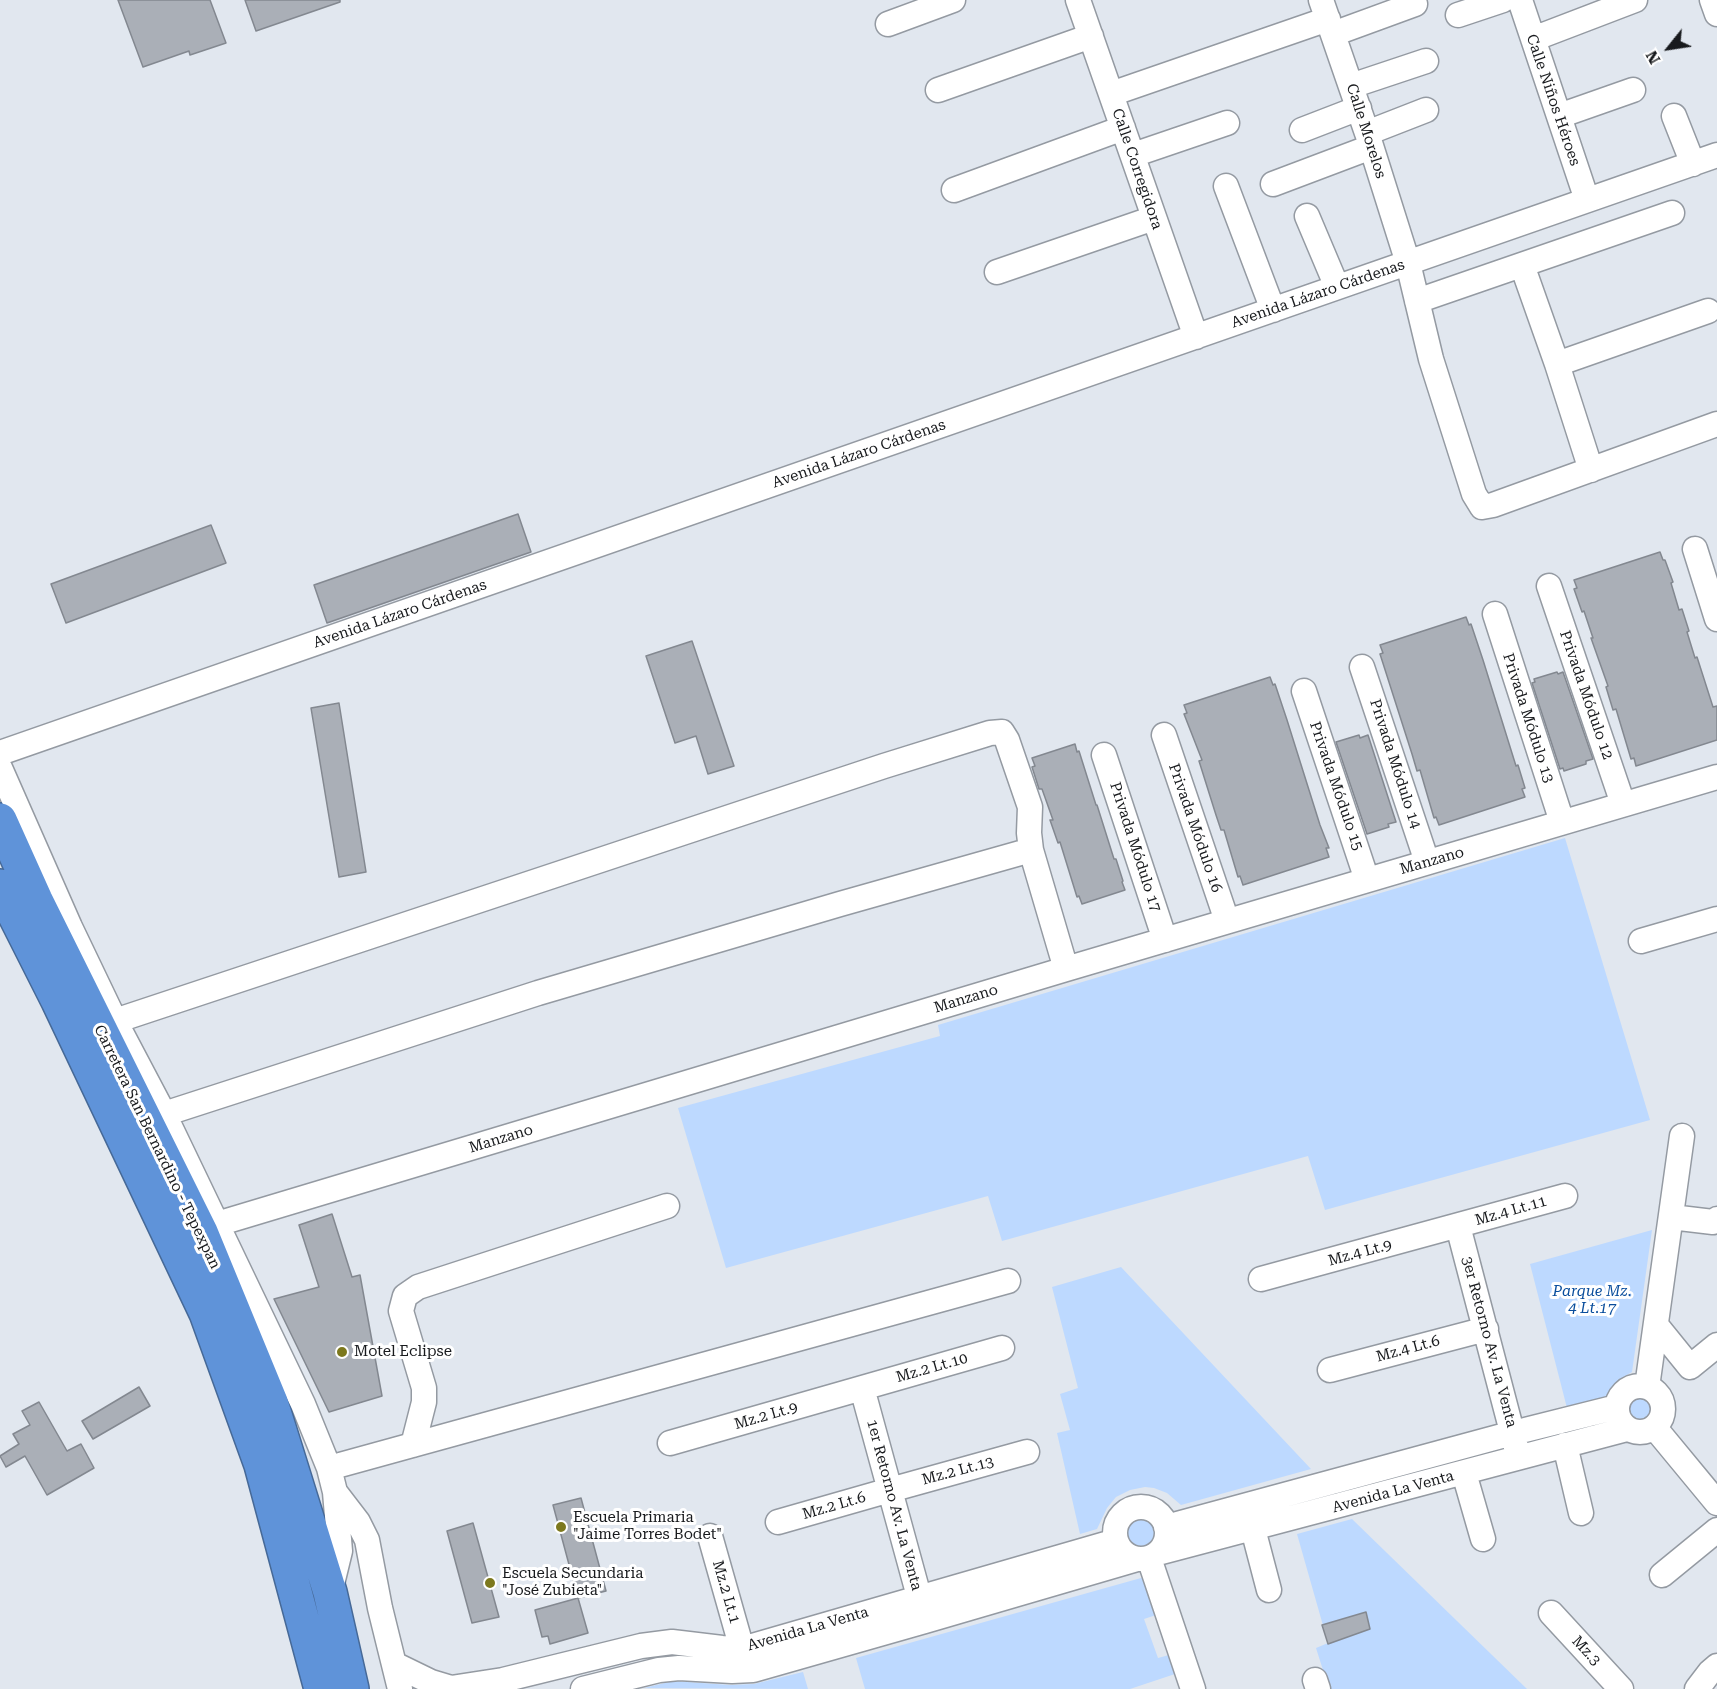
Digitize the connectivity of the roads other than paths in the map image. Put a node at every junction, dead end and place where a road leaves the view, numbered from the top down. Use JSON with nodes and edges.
{"nodes":[{"id":1,"x":953,"y":0,"type":"edge"},
{"id":2,"x":1078,"y":0,"type":"edge"},
{"id":3,"x":1503,"y":0,"type":"edge"},
{"id":4,"x":1520,"y":0,"type":"edge"},
{"id":5,"x":1621,"y":2,"type":"edge"},
{"id":6,"x":1415,"y":4,"type":"dead end"},
{"id":7,"x":1458,"y":15,"type":"dead end"},
{"id":8,"x":1327,"y":17,"type":"edge"},
{"id":9,"x":888,"y":24,"type":"dead end"},
{"id":10,"x":1091,"y":36,"type":"junction"},
{"id":11,"x":1533,"y":39,"type":"junction"},
{"id":12,"x":1426,"y":61,"type":"dead end"},
{"id":13,"x":938,"y":90,"type":"dead end"},
{"id":14,"x":1633,"y":90,"type":"dead end"},
{"id":15,"x":1111,"y":94,"type":"junction"},
{"id":16,"x":1355,"y":97,"type":"junction"},
{"id":17,"x":1426,"y":110,"type":"dead end"},
{"id":18,"x":1559,"y":116,"type":"junction"},
{"id":19,"x":1674,"y":116,"type":"dead end"},
{"id":20,"x":1227,"y":123,"type":"dead end"},
{"id":21,"x":1123,"y":128,"type":"junction"},
{"id":22,"x":1302,"y":130,"type":"dead end"},
{"id":23,"x":1369,"y":140,"type":"junction"},
{"id":24,"x":1132,"y":155,"type":"junction"},
{"id":25,"x":1717,"y":155,"type":"edge"},
{"id":26,"x":1693,"y":164,"type":"junction"},
{"id":27,"x":1273,"y":184,"type":"dead end"},
{"id":28,"x":1226,"y":186,"type":"dead end"},
{"id":29,"x":954,"y":190,"type":"dead end"},
{"id":30,"x":1587,"y":200,"type":"junction"},
{"id":31,"x":1672,"y":213,"type":"dead end"},
{"id":32,"x":1307,"y":216,"type":"dead end"},
{"id":33,"x":1154,"y":218,"type":"junction"},
{"id":34,"x":1408,"y":263,"type":"junction"},
{"id":35,"x":1521,"y":265,"type":"junction"},
{"id":36,"x":997,"y":272,"type":"dead end"},
{"id":37,"x":1337,"y":287,"type":"junction"},
{"id":38,"x":1417,"y":301,"type":"junction"},
{"id":39,"x":1273,"y":310,"type":"junction"},
{"id":40,"x":1708,"y":311,"type":"dead end"},
{"id":41,"x":1196,"y":338,"type":"junction"},
{"id":42,"x":1557,"y":364,"type":"junction"},
{"id":43,"x":1717,"y":424,"type":"edge"},
{"id":44,"x":1592,"y":470,"type":"junction"},
{"id":45,"x":1695,"y":549,"type":"dead end"},
{"id":46,"x":1549,"y":586,"type":"dead end"},
{"id":47,"x":1495,"y":614,"type":"dead end"},
{"id":48,"x":1717,"y":619,"type":"edge"},
{"id":49,"x":1362,"y":667,"type":"dead end"},
{"id":50,"x":1304,"y":691,"type":"dead end"},
{"id":51,"x":1164,"y":735,"type":"dead end"},
{"id":52,"x":0,"y":753,"type":"edge"},
{"id":53,"x":1104,"y":755,"type":"dead end"},
{"id":54,"x":0,"y":768,"type":"edge"},
{"id":55,"x":1717,"y":777,"type":"edge"},
{"id":56,"x":1623,"y":804,"type":"junction"},
{"id":57,"x":0,"y":820,"type":"edge"},
{"id":58,"x":1562,"y":822,"type":"junction"},
{"id":59,"x":1031,"y":850,"type":"junction"},
{"id":60,"x":1427,"y":862,"type":"junction"},
{"id":61,"x":1367,"y":880,"type":"junction"},
{"id":62,"x":0,"y":886,"type":"edge"},
{"id":63,"x":0,"y":916,"type":"edge"},
{"id":64,"x":1717,"y":919,"type":"edge"},
{"id":65,"x":1227,"y":921,"type":"junction"},
{"id":66,"x":1165,"y":940,"type":"junction"},
{"id":67,"x":1641,"y":941,"type":"dead end"},
{"id":68,"x":1066,"y":969,"type":"junction"},
{"id":69,"x":58,"y":1001,"type":"junction"},
{"id":70,"x":115,"y":1021,"type":"junction"},
{"id":71,"x":164,"y":1114,"type":"junction"},
{"id":72,"x":1682,"y":1137,"type":"dead end"},
{"id":73,"x":1565,"y":1196,"type":"dead end"},
{"id":74,"x":667,"y":1206,"type":"dead end"},
{"id":75,"x":1671,"y":1218,"type":"junction"},
{"id":76,"x":1717,"y":1219,"type":"edge"},
{"id":77,"x":217,"y":1224,"type":"junction"},
{"id":78,"x":1458,"y":1226,"type":"junction"},
{"id":79,"x":1261,"y":1279,"type":"dead end"},
{"id":80,"x":1008,"y":1281,"type":"dead end"},
{"id":81,"x":1656,"y":1325,"type":"junction"},
{"id":82,"x":1486,"y":1329,"type":"junction"},
{"id":83,"x":1717,"y":1345,"type":"edge"},
{"id":84,"x":1002,"y":1348,"type":"dead end"},
{"id":85,"x":1330,"y":1370,"type":"dead end"},
{"id":86,"x":1647,"y":1387,"type":"junction"},
{"id":87,"x":862,"y":1388,"type":"junction"},
{"id":88,"x":1617,"y":1407,"type":"junction"},
{"id":89,"x":1655,"y":1428,"type":"junction"},
{"id":90,"x":1628,"y":1429,"type":"junction"},
{"id":91,"x":1513,"y":1433,"type":"junction"},
{"id":92,"x":670,"y":1443,"type":"dead end"},
{"id":93,"x":413,"y":1445,"type":"junction"},
{"id":94,"x":1565,"y":1445,"type":"junction"},
{"id":95,"x":1027,"y":1452,"type":"dead end"},
{"id":96,"x":1519,"y":1458,"type":"junction"},
{"id":97,"x":329,"y":1468,"type":"junction"},
{"id":98,"x":1464,"y":1473,"type":"junction"},
{"id":99,"x":890,"y":1490,"type":"junction"},
{"id":100,"x":1713,"y":1490,"type":"edge"},
{"id":101,"x":335,"y":1492,"type":"junction"},
{"id":102,"x":1581,"y":1513,"type":"dead end"},
{"id":103,"x":778,"y":1522,"type":"dead end"},
{"id":104,"x":1166,"y":1527,"type":"junction"},
{"id":105,"x":1253,"y":1529,"type":"junction"},
{"id":106,"x":1717,"y":1530,"type":"edge"},
{"id":107,"x":710,"y":1536,"type":"dead end"},
{"id":108,"x":1483,"y":1539,"type":"dead end"},
{"id":109,"x":1116,"y":1541,"type":"junction"},
{"id":110,"x":1148,"y":1557,"type":"junction"},
{"id":111,"x":1662,"y":1575,"type":"dead end"},
{"id":112,"x":1269,"y":1590,"type":"dead end"},
{"id":113,"x":330,"y":1592,"type":"junction"},
{"id":114,"x":919,"y":1597,"type":"junction"},
{"id":115,"x":1551,"y":1613,"type":"dead end"},
{"id":116,"x":925,"y":1621,"type":"junction"},
{"id":117,"x":742,"y":1649,"type":"junction"},
{"id":118,"x":394,"y":1664,"type":"junction"},
{"id":119,"x":1717,"y":1666,"type":"edge"},
{"id":120,"x":532,"y":1681,"type":"edge"},
{"id":121,"x":451,"y":1688,"type":"edge"},
{"id":122,"x":321,"y":1689,"type":"edge"},
{"id":123,"x":352,"y":1689,"type":"edge"},
{"id":124,"x":400,"y":1689,"type":"edge"},
{"id":125,"x":583,"y":1689,"type":"edge"},
{"id":126,"x":1193,"y":1689,"type":"edge"},
{"id":127,"x":1621,"y":1689,"type":"edge"},
{"id":128,"x":1697,"y":1689,"type":"edge"}],
"edges":[{"from":1,"to":9,"type":"street"},
{"from":2,"to":10,"type":"street","name":"Calle Corregidora"},
{"from":3,"to":7,"type":"street"},
{"from":4,"to":11,"type":"street","name":"Calle Niños Héroes"},
{"from":5,"to":11,"type":"street"},
{"from":6,"to":8,"type":"street"},
{"from":8,"to":15,"type":"street"},
{"from":8,"to":16,"type":"street","name":"Calle Morelos"},
{"from":10,"to":13,"type":"street"},
{"from":10,"to":15,"type":"street","name":"Calle Corregidora"},
{"from":11,"to":18,"type":"street","name":"Calle Niños Héroes"},
{"from":12,"to":16,"type":"street"},
{"from":14,"to":18,"type":"street"},
{"from":15,"to":21,"type":"street","name":"Calle Corregidora"},
{"from":16,"to":22,"type":"street"},
{"from":16,"to":23,"type":"street","name":"Calle Morelos"},
{"from":17,"to":23,"type":"street"},
{"from":18,"to":30,"type":"street","name":"Calle Niños Héroes"},
{"from":19,"to":26,"type":"street"},
{"from":20,"to":24,"type":"street"},
{"from":21,"to":24,"type":"street","name":"Calle Corregidora"},
{"from":21,"to":29,"type":"street"},
{"from":23,"to":27,"type":"street"},
{"from":23,"to":34,"type":"street","name":"Calle Morelos"},
{"from":24,"to":33,"type":"street","name":"Calle Corregidora"},
{"from":25,"to":26,"type":"street","name":"Avenida Lázaro Cárdenas"},
{"from":26,"to":30,"type":"street","name":"Avenida Lázaro Cárdenas"},
{"from":28,"to":39,"type":"street"},
{"from":30,"to":34,"type":"street","name":"Avenida Lázaro Cárdenas"},
{"from":31,"to":35,"type":"street"},
{"from":32,"to":37,"type":"street"},
{"from":33,"to":36,"type":"street"},
{"from":33,"to":41,"type":"street","name":"Calle Corregidora"},
{"from":34,"to":37,"type":"street","name":"Avenida Lázaro Cárdenas"},
{"from":34,"to":38,"type":"street","name":"Calle Morelos"},
{"from":35,"to":38,"type":"street"},
{"from":35,"to":42,"type":"street"},
{"from":37,"to":39,"type":"street","name":"Avenida Lázaro Cárdenas"},
{"from":38,"to":44,"type":"street","name":"Calle Morelos"},
{"from":39,"to":41,"type":"street","name":"Avenida Lázaro Cárdenas"},
{"from":40,"to":42,"type":"street"},
{"from":41,"to":52,"type":"street","name":"Avenida Lázaro Cárdenas"},
{"from":42,"to":44,"type":"street"},
{"from":43,"to":44,"type":"street"},
{"from":45,"to":48,"type":"street"},
{"from":46,"to":56,"type":"street","name":"Privada Módulo 12"},
{"from":47,"to":58,"type":"street","name":"Privada Módulo 13"},
{"from":49,"to":60,"type":"street","name":"Privada Módulo 14"},
{"from":50,"to":61,"type":"street","name":"Privada Módulo 15"},
{"from":51,"to":65,"type":"street","name":"Privada Módulo 16"},
{"from":53,"to":66,"type":"street","name":"Privada Módulo 17"},
{"from":54,"to":70,"type":"street"},
{"from":55,"to":56,"type":"street","name":"Manzano"},
{"from":56,"to":58,"type":"street","name":"Manzano"},
{"from":57,"to":113,"type":"highway","name":"Carretera San Bernardino - Tepexpan"},
{"from":58,"to":60,"type":"street","name":"Manzano"},
{"from":59,"to":68,"type":"street"},
{"from":59,"to":70,"type":"street"},
{"from":59,"to":71,"type":"street"},
{"from":60,"to":61,"type":"street","name":"Manzano"},
{"from":61,"to":65,"type":"street","name":"Manzano"},
{"from":62,"to":69,"type":"highway","name":"Carretera San Bernardino - Tepexpan"},
{"from":63,"to":69,"type":"street"},
{"from":64,"to":67,"type":"street"},
{"from":65,"to":66,"type":"street","name":"Manzano"},
{"from":66,"to":68,"type":"street","name":"Manzano"},
{"from":68,"to":77,"type":"street","name":"Manzano"},
{"from":69,"to":122,"type":"highway","name":"Carretera San Bernardino - Tepexpan"},
{"from":70,"to":71,"type":"street"},
{"from":71,"to":77,"type":"street"},
{"from":72,"to":75,"type":"street"},
{"from":73,"to":78,"type":"street","name":"Mz.4 Lt.11"},
{"from":74,"to":93,"type":"street"},
{"from":75,"to":76,"type":"street"},
{"from":75,"to":81,"type":"street"},
{"from":77,"to":97,"type":"street"},
{"from":78,"to":79,"type":"street","name":"Mz.4 Lt.9"},
{"from":78,"to":82,"type":"street","name":"3er Retorno Av. La Venta"},
{"from":80,"to":93,"type":"street"},
{"from":81,"to":83,"type":"street"},
{"from":81,"to":86,"type":"street"},
{"from":82,"to":85,"type":"street","name":"Mz.4 Lt.6"},
{"from":82,"to":91,"type":"street","name":"3er Retorno Av. La Venta"},
{"from":84,"to":87,"type":"street","name":"Mz.2 Lt.10"},
{"from":86,"to":88,"type":"street"},
{"from":86,"to":89,"type":"street"},
{"from":87,"to":92,"type":"street","name":"Mz.2 Lt.9"},
{"from":87,"to":99,"type":"street","name":"1er Retorno Av. La Venta"},
{"from":88,"to":90,"type":"street"},
{"from":88,"to":91,"type":"street","name":"Avenida La Venta"},
{"from":89,"to":90,"type":"street"},
{"from":89,"to":100,"type":"street"},
{"from":90,"to":94,"type":"street","name":"Avenida La Venta"},
{"from":91,"to":96,"type":"street","name":"3er Retorno Av. La Venta"},
{"from":91,"to":104,"type":"street","name":"Avenida La Venta"},
{"from":93,"to":97,"type":"street"},
{"from":94,"to":96,"type":"street","name":"Avenida La Venta"},
{"from":94,"to":102,"type":"street"},
{"from":95,"to":99,"type":"street","name":"Mz.2 Lt.13"},
{"from":96,"to":98,"type":"street","name":"Avenida La Venta"},
{"from":97,"to":101,"type":"street"},
{"from":98,"to":105,"type":"street","name":"Avenida La Venta"},
{"from":98,"to":108,"type":"street"},
{"from":99,"to":103,"type":"street","name":"Mz.2 Lt.6"},
{"from":99,"to":114,"type":"street","name":"1er Retorno Av. La Venta"},
{"from":101,"to":113,"type":"street"},
{"from":101,"to":118,"type":"street"},
{"from":104,"to":109,"type":"street"},
{"from":104,"to":110,"type":"street"},
{"from":105,"to":110,"type":"street","name":"Avenida La Venta"},
{"from":105,"to":112,"type":"street"},
{"from":106,"to":111,"type":"street"},
{"from":107,"to":117,"type":"street","name":"Mz.2 Lt.1"},
{"from":109,"to":110,"type":"street"},
{"from":109,"to":114,"type":"street","name":"Avenida La Venta"},
{"from":110,"to":116,"type":"street","name":"Avenida La Venta"},
{"from":110,"to":126,"type":"street"},
{"from":113,"to":123,"type":"highway","name":"Carretera San Bernardino - Tepexpan"},
{"from":114,"to":116,"type":"street","name":"1er Retorno Av. La Venta"},
{"from":114,"to":117,"type":"street","name":"Avenida La Venta"},
{"from":115,"to":127,"type":"street","name":"Mz.3"},
{"from":116,"to":125,"type":"street","name":"Avenida La Venta"},
{"from":117,"to":120,"type":"street","name":"Avenida La Venta"},
{"from":118,"to":121,"type":"street","name":"Avenida La Venta"},
{"from":118,"to":124,"type":"street"},
{"from":119,"to":128,"type":"street"},
{"from":120,"to":121,"type":"street","name":"Avenida La Venta"}]}
